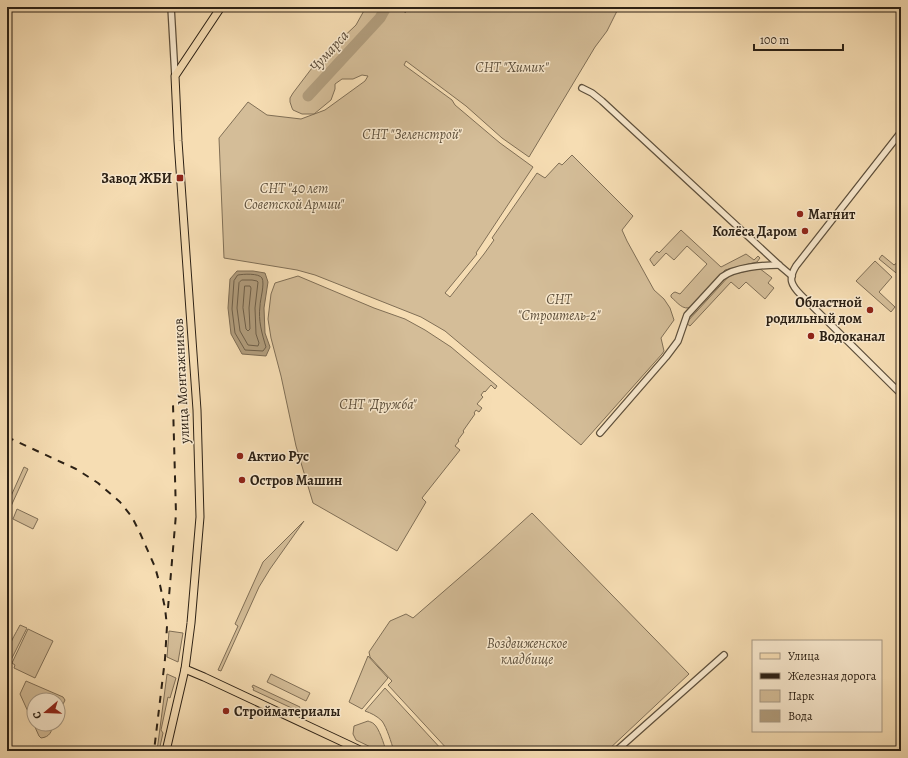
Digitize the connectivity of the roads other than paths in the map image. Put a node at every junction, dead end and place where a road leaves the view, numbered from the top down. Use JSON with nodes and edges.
{"nodes":[{"id":1,"x":171,"y":7,"type":"edge"},
{"id":2,"x":221,"y":7,"type":"edge"},
{"id":3,"x":175,"y":76,"type":"junction"},
{"id":4,"x":582,"y":88,"type":"dead end"},
{"id":5,"x":901,"y":132,"type":"edge"},
{"id":6,"x":779,"y":265,"type":"junction"},
{"id":7,"x":792,"y":276,"type":"junction"},
{"id":8,"x":901,"y":394,"type":"edge"},
{"id":9,"x":600,"y":433,"type":"dead end"},
{"id":10,"x":724,"y":655,"type":"dead end"},
{"id":11,"x":185,"y":669,"type":"junction"},
{"id":12,"x":166,"y":751,"type":"edge"},
{"id":13,"x":362,"y":751,"type":"edge"},
{"id":14,"x":616,"y":751,"type":"edge"}],
"edges":[{"from":1,"to":3,"type":"street","name":"улица Монтажников"},
{"from":2,"to":3,"type":"main road"},
{"from":3,"to":11,"type":"main road","name":"улица Монтажников"},
{"from":4,"to":6,"type":"street"},
{"from":5,"to":7,"type":"street"},
{"from":6,"to":7,"type":"street"},
{"from":6,"to":9,"type":"street"},
{"from":7,"to":8,"type":"street"},
{"from":10,"to":14,"type":"street"},
{"from":11,"to":12,"type":"main road","name":"улица Монтажников"},
{"from":11,"to":13,"type":"main road"}]}
